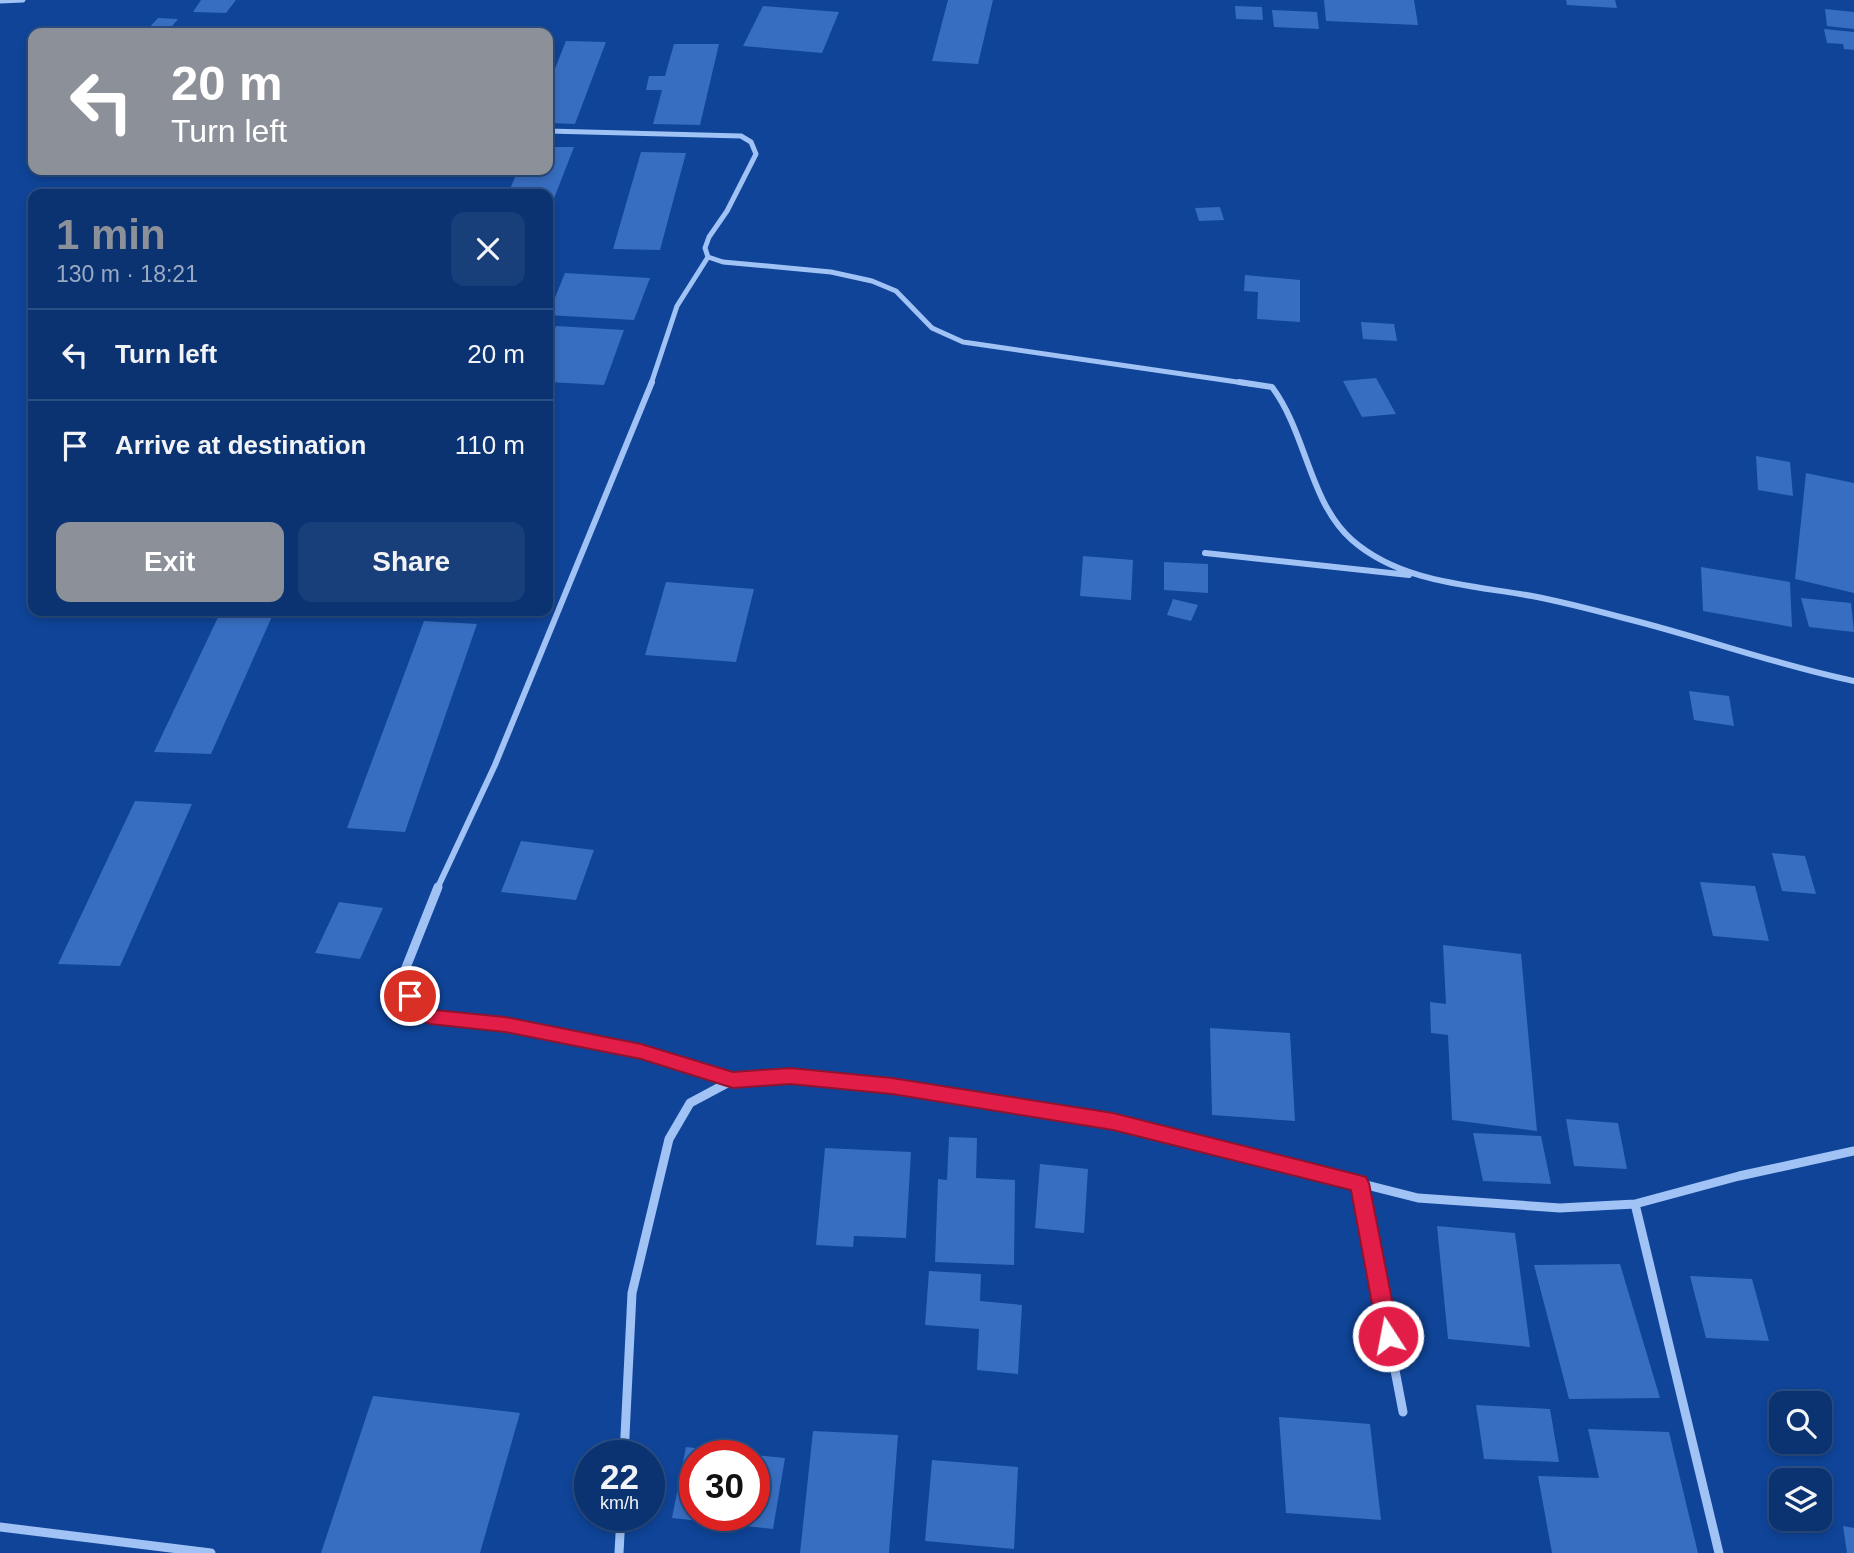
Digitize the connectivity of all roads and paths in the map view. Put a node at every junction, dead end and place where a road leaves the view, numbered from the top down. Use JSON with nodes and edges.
{"nodes":[{"id":1,"x":23,"y":0,"type":"edge"},
{"id":2,"x":0,"y":1,"type":"edge"},
{"id":3,"x":553,"y":131,"type":"edge"},
{"id":4,"x":708,"y":257,"type":"junction"},
{"id":5,"x":1205,"y":552,"type":"dead end"},
{"id":6,"x":1423,"y":577,"type":"junction"},
{"id":7,"x":1854,"y":681,"type":"edge"},
{"id":8,"x":733,"y":1080,"type":"junction"},
{"id":9,"x":1854,"y":1151,"type":"edge"},
{"id":10,"x":1359,"y":1183,"type":"junction"},
{"id":11,"x":1635,"y":1204,"type":"junction"},
{"id":12,"x":1403,"y":1412,"type":"dead end"},
{"id":13,"x":625,"y":1440,"type":"edge"},
{"id":14,"x":0,"y":1527,"type":"edge"},
{"id":15,"x":620,"y":1531,"type":"edge"},
{"id":16,"x":211,"y":1553,"type":"edge"},
{"id":17,"x":619,"y":1553,"type":"edge"},
{"id":18,"x":1719,"y":1553,"type":"edge"}],
"edges":[{"from":1,"to":2,"type":"street"},
{"from":3,"to":4,"type":"street"},
{"from":4,"to":6,"type":"street"},
{"from":4,"to":8,"type":"street"},
{"from":5,"to":6,"type":"street"},
{"from":6,"to":7,"type":"street"},
{"from":8,"to":10,"type":"street"},
{"from":8,"to":13,"type":"street"},
{"from":9,"to":11,"type":"street"},
{"from":10,"to":11,"type":"street"},
{"from":10,"to":12,"type":"street"},
{"from":11,"to":18,"type":"street"},
{"from":14,"to":16,"type":"street"},
{"from":15,"to":17,"type":"street"}]}
